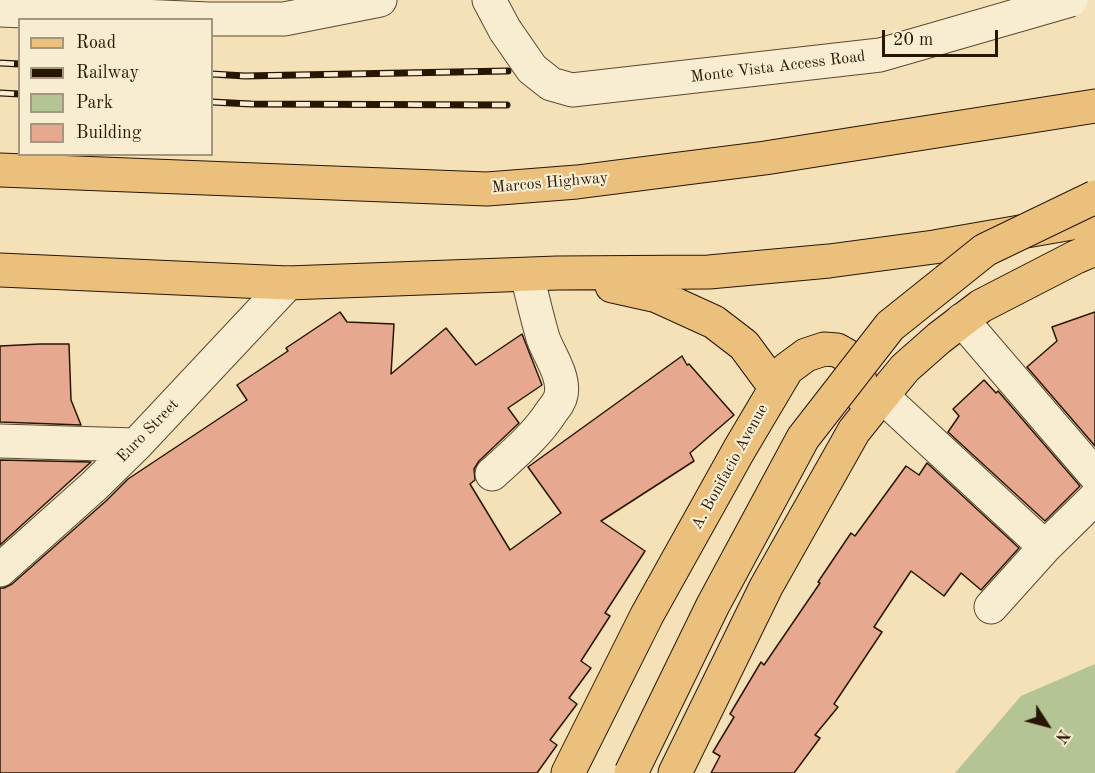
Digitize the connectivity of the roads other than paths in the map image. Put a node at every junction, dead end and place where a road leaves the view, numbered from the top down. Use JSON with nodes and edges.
{"nodes":[{"id":1,"x":380,"y":0,"type":"edge"},
{"id":2,"x":489,"y":0,"type":"edge"},
{"id":3,"x":1071,"y":0,"type":"edge"},
{"id":4,"x":0,"y":10,"type":"edge"},
{"id":5,"x":186,"y":18,"type":"edge"},
{"id":6,"x":213,"y":19,"type":"edge"},
{"id":7,"x":1095,"y":106,"type":"edge"},
{"id":8,"x":0,"y":170,"type":"edge"},
{"id":9,"x":1095,"y":196,"type":"edge"},
{"id":10,"x":1095,"y":219,"type":"edge"},
{"id":11,"x":1095,"y":249,"type":"edge"},
{"id":12,"x":0,"y":270,"type":"edge"},
{"id":13,"x":542,"y":274,"type":"junction"},
{"id":14,"x":288,"y":283,"type":"junction"},
{"id":15,"x":962,"y":320,"type":"junction"},
{"id":16,"x":775,"y":387,"type":"junction"},
{"id":17,"x":882,"y":396,"type":"junction"},
{"id":18,"x":854,"y":431,"type":"junction"},
{"id":19,"x":0,"y":441,"type":"edge"},
{"id":20,"x":136,"y":445,"type":"junction"},
{"id":21,"x":492,"y":474,"type":"dead end"},
{"id":22,"x":1095,"y":475,"type":"edge"},
{"id":23,"x":1095,"y":498,"type":"edge"},
{"id":24,"x":1046,"y":547,"type":"junction"},
{"id":25,"x":0,"y":570,"type":"edge"},
{"id":26,"x":991,"y":607,"type":"dead end"},
{"id":27,"x":568,"y":773,"type":"edge"},
{"id":28,"x":632,"y":773,"type":"edge"},
{"id":29,"x":675,"y":773,"type":"edge"}],
"edges":[{"from":1,"to":6,"type":"street"},
{"from":2,"to":3,"type":"street","name":"Monte Vista Access Road","bridge":true},
{"from":4,"to":5,"type":"street"},
{"from":7,"to":8,"type":"main road","name":"Marcos Highway"},
{"from":9,"to":28,"type":"main road","bridge":true},
{"from":10,"to":13,"type":"main road"},
{"from":11,"to":15,"type":"main road"},
{"from":12,"to":14,"type":"main road"},
{"from":13,"to":14,"type":"main road"},
{"from":13,"to":16,"type":"main road","name":"A. Bonifacio Avenue"},
{"from":13,"to":21,"type":"street"},
{"from":14,"to":20,"type":"street","name":"Euro Street"},
{"from":15,"to":17,"type":"main road"},
{"from":15,"to":22,"type":"street"},
{"from":16,"to":18,"type":"main road"},
{"from":16,"to":27,"type":"main road","name":"A. Bonifacio Avenue"},
{"from":17,"to":18,"type":"main road"},
{"from":17,"to":24,"type":"street"},
{"from":18,"to":29,"type":"main road"},
{"from":19,"to":20,"type":"street"},
{"from":20,"to":25,"type":"street","name":"Euro Street"},
{"from":23,"to":24,"type":"street"},
{"from":24,"to":26,"type":"street"}]}
